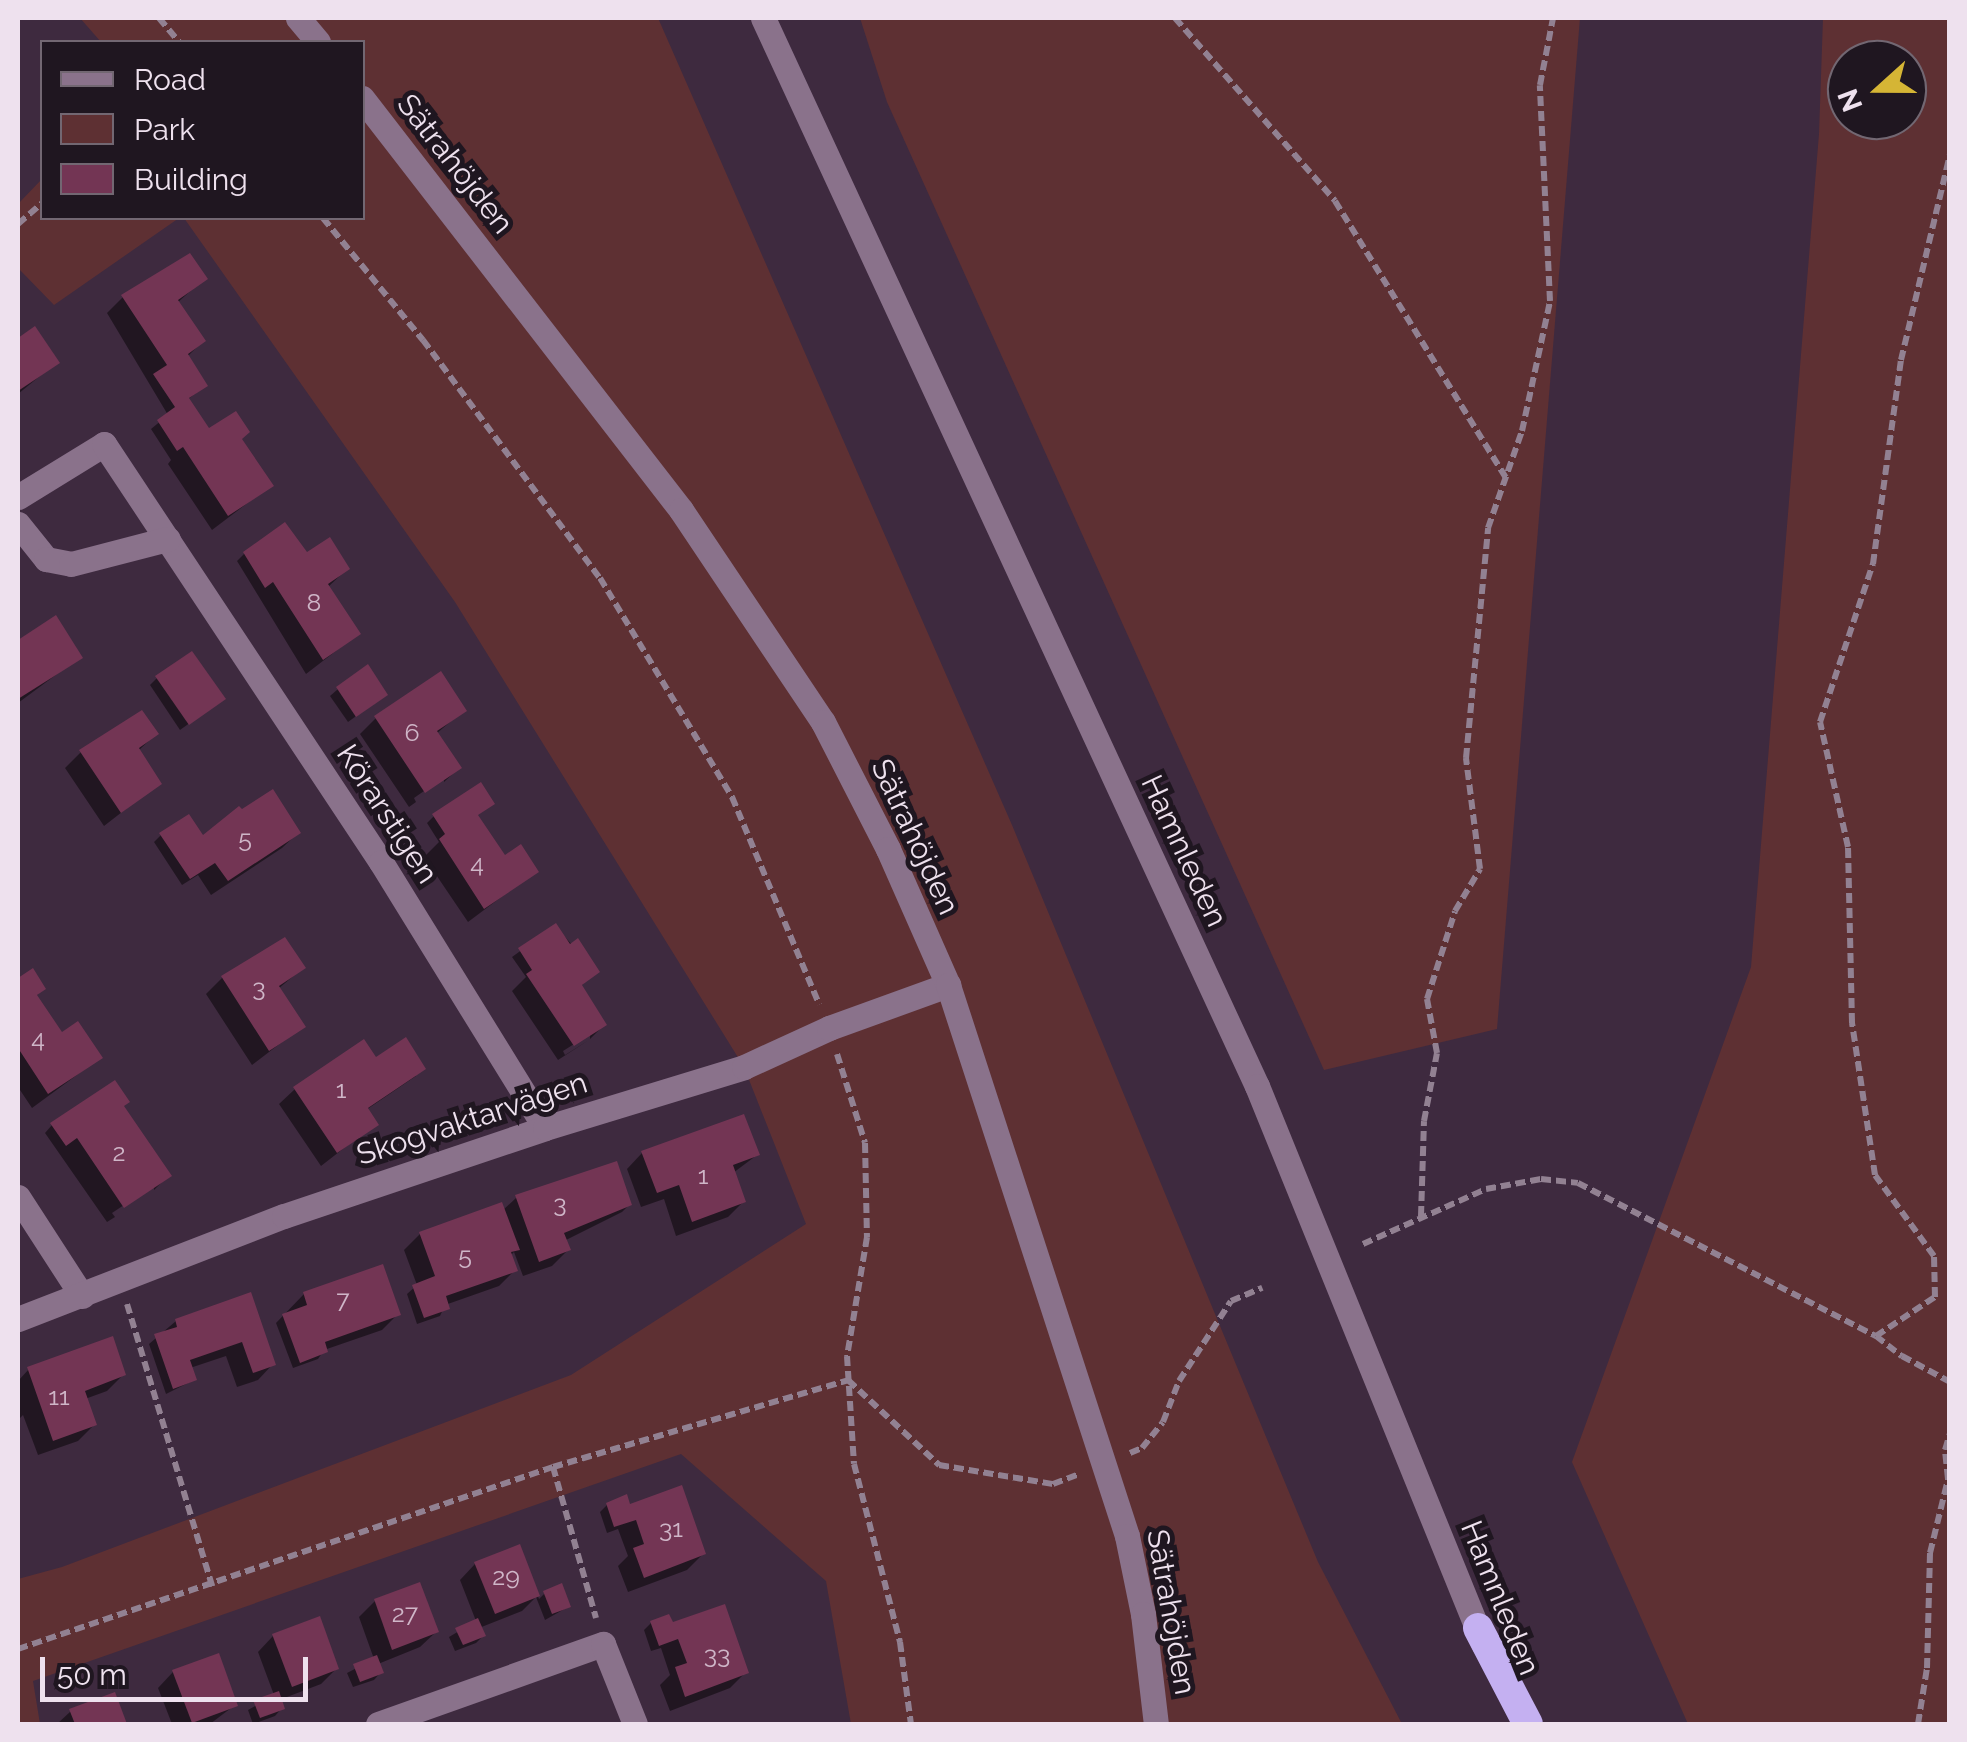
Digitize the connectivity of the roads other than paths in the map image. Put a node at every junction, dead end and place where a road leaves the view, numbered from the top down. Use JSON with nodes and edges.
{"nodes":[{"id":1,"x":298,"y":18,"type":"edge"},
{"id":2,"x":763,"y":18,"type":"edge"},
{"id":3,"x":783,"y":18,"type":"edge"},
{"id":4,"x":316,"y":40,"type":"edge"},
{"id":5,"x":365,"y":102,"type":"edge"},
{"id":6,"x":826,"y":150,"type":"junction"},
{"id":7,"x":18,"y":498,"type":"edge"},
{"id":8,"x":18,"y":524,"type":"edge"},
{"id":9,"x":168,"y":540,"type":"junction"},
{"id":10,"x":948,"y":985,"type":"junction"},
{"id":11,"x":545,"y":1128,"type":"junction"},
{"id":12,"x":18,"y":1196,"type":"edge"},
{"id":13,"x":82,"y":1296,"type":"junction"},
{"id":14,"x":18,"y":1319,"type":"edge"},
{"id":15,"x":1478,"y":1628,"type":"junction"},
{"id":16,"x":378,"y":1724,"type":"edge"},
{"id":17,"x":636,"y":1724,"type":"edge"},
{"id":18,"x":1156,"y":1724,"type":"edge"},
{"id":19,"x":1515,"y":1724,"type":"edge"},
{"id":20,"x":1528,"y":1724,"type":"edge"}],
"edges":[{"from":1,"to":4,"type":"street"},
{"from":2,"to":6,"type":"street","name":"Hamnleden"},
{"from":3,"to":6,"type":"street"},
{"from":5,"to":10,"type":"street","name":"Sätrahöjden"},
{"from":6,"to":15,"type":"street","name":"Hamnleden"},
{"from":7,"to":9,"type":"street","name":"Körarstigen"},
{"from":8,"to":9,"type":"street"},
{"from":9,"to":11,"type":"street","name":"Körarstigen"},
{"from":10,"to":11,"type":"street","name":"Skogvaktarvägen"},
{"from":10,"to":18,"type":"street","name":"Sätrahöjden"},
{"from":11,"to":13,"type":"street","name":"Skogvaktarvägen"},
{"from":12,"to":13,"type":"street"},
{"from":13,"to":14,"type":"street","name":"Skogvaktarvägen"},
{"from":15,"to":19,"type":"street","name":"Hamnleden"},
{"from":15,"to":20,"type":"highway"},
{"from":16,"to":17,"type":"street"}]}
